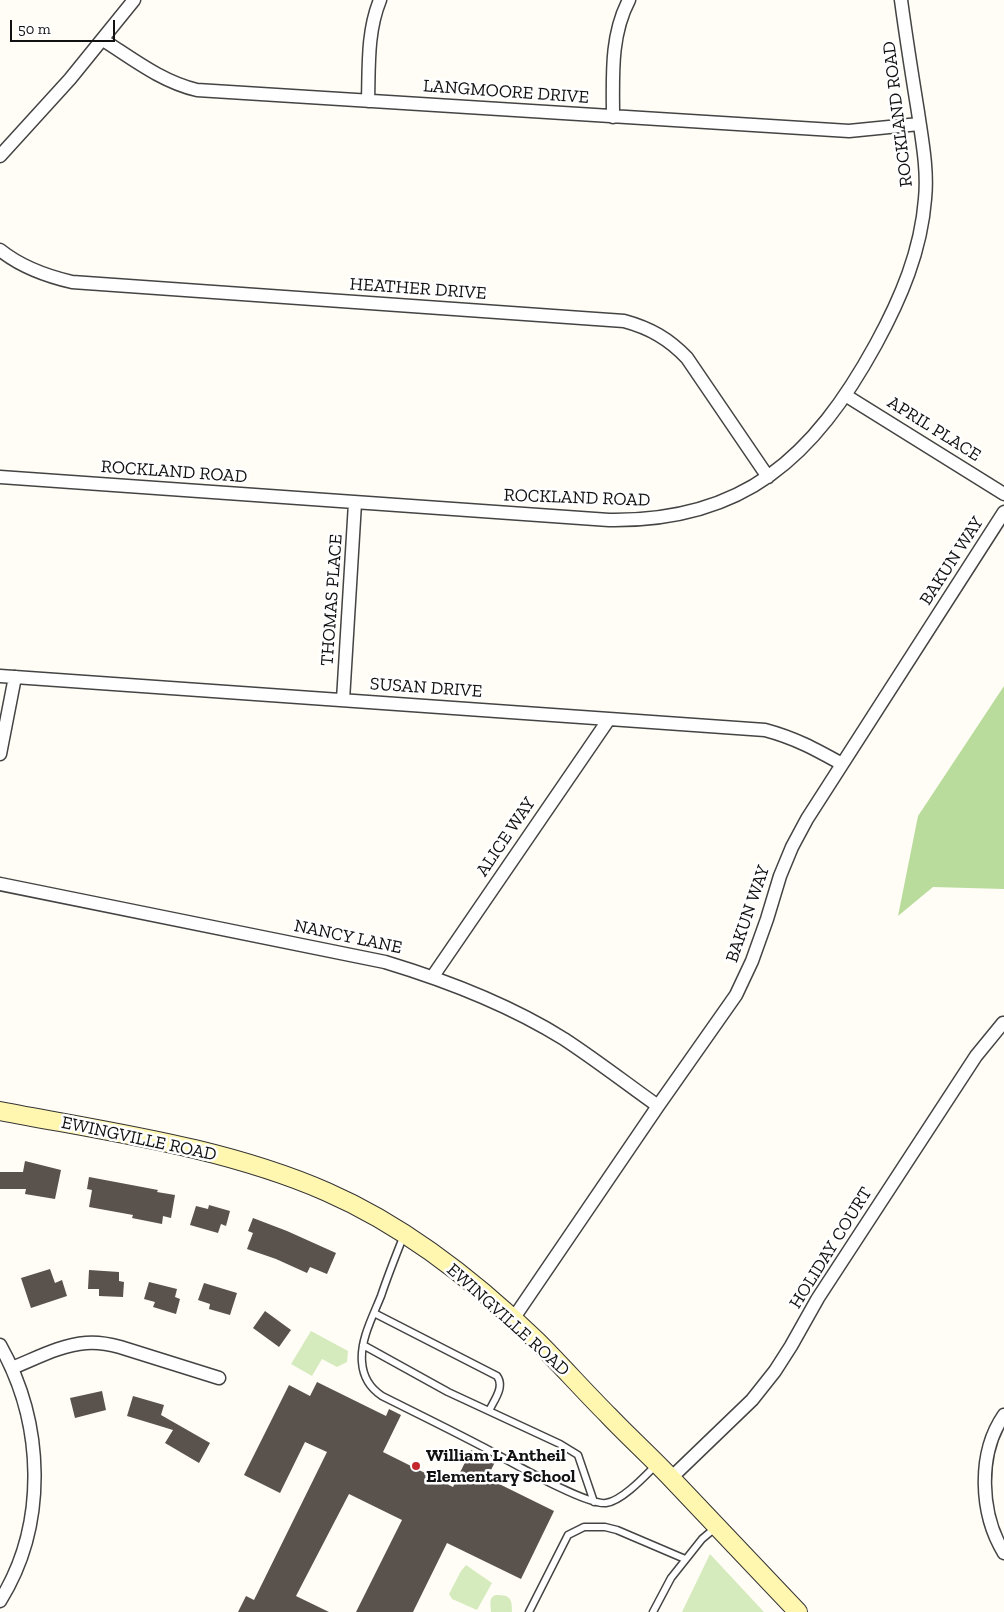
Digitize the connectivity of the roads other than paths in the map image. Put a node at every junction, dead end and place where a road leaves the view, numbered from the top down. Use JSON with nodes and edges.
{"nodes":[{"id":1,"x":134,"y":0,"type":"edge"},
{"id":2,"x":380,"y":0,"type":"edge"},
{"id":3,"x":629,"y":0,"type":"edge"},
{"id":4,"x":901,"y":0,"type":"edge"},
{"id":5,"x":103,"y":40,"type":"junction"},
{"id":6,"x":368,"y":101,"type":"junction"},
{"id":7,"x":613,"y":116,"type":"junction"},
{"id":8,"x":919,"y":124,"type":"junction"},
{"id":9,"x":0,"y":156,"type":"edge"},
{"id":10,"x":0,"y":250,"type":"edge"},
{"id":11,"x":845,"y":395,"type":"junction"},
{"id":12,"x":0,"y":477,"type":"edge"},
{"id":13,"x":768,"y":477,"type":"junction"},
{"id":14,"x":1004,"y":494,"type":"edge"},
{"id":15,"x":355,"y":503,"type":"junction"},
{"id":16,"x":1004,"y":512,"type":"edge"},
{"id":17,"x":0,"y":676,"type":"edge"},
{"id":18,"x":15,"y":677,"type":"junction"},
{"id":19,"x":343,"y":700,"type":"junction"},
{"id":20,"x":609,"y":718,"type":"junction"},
{"id":21,"x":0,"y":754,"type":"edge"},
{"id":22,"x":842,"y":764,"type":"junction"},
{"id":23,"x":0,"y":884,"type":"edge"},
{"id":24,"x":433,"y":976,"type":"junction"},
{"id":25,"x":1003,"y":1024,"type":"edge"},
{"id":26,"x":658,"y":1106,"type":"junction"},
{"id":27,"x":0,"y":1111,"type":"edge"},
{"id":28,"x":404,"y":1234,"type":"junction"},
{"id":29,"x":374,"y":1313,"type":"junction"},
{"id":30,"x":513,"y":1320,"type":"junction"},
{"id":31,"x":0,"y":1345,"type":"edge"},
{"id":32,"x":363,"y":1345,"type":"junction"},
{"id":33,"x":12,"y":1368,"type":"junction"},
{"id":34,"x":219,"y":1378,"type":"dead end"},
{"id":35,"x":489,"y":1411,"type":"junction"},
{"id":36,"x":1004,"y":1416,"type":"edge"},
{"id":37,"x":657,"y":1464,"type":"junction"},
{"id":38,"x":671,"y":1478,"type":"junction"},
{"id":39,"x":594,"y":1502,"type":"junction"},
{"id":40,"x":716,"y":1527,"type":"junction"},
{"id":41,"x":1004,"y":1553,"type":"edge"},
{"id":42,"x":685,"y":1559,"type":"junction"},
{"id":43,"x":0,"y":1601,"type":"edge"},
{"id":44,"x":528,"y":1612,"type":"edge"},
{"id":45,"x":653,"y":1612,"type":"edge"},
{"id":46,"x":798,"y":1612,"type":"edge"}],
"edges":[{"from":1,"to":5,"type":"street"},
{"from":2,"to":6,"type":"street"},
{"from":3,"to":7,"type":"street"},
{"from":4,"to":8,"type":"street","name":"ROCKLAND ROAD"},
{"from":5,"to":6,"type":"street","name":"LANGMOORE DRIVE"},
{"from":5,"to":9,"type":"street"},
{"from":6,"to":7,"type":"street","name":"LANGMOORE DRIVE"},
{"from":7,"to":8,"type":"street","name":"LANGMOORE DRIVE"},
{"from":8,"to":11,"type":"street","name":"ROCKLAND ROAD"},
{"from":10,"to":13,"type":"street","name":"HEATHER DRIVE"},
{"from":11,"to":13,"type":"street","name":"ROCKLAND ROAD"},
{"from":11,"to":14,"type":"street","name":"APRIL PLACE"},
{"from":12,"to":15,"type":"street","name":"ROCKLAND ROAD"},
{"from":13,"to":15,"type":"street","name":"ROCKLAND ROAD"},
{"from":15,"to":19,"type":"street","name":"THOMAS PLACE"},
{"from":16,"to":22,"type":"street","name":"BAKUN WAY"},
{"from":17,"to":18,"type":"street","name":"SUSAN DRIVE"},
{"from":18,"to":19,"type":"street","name":"SUSAN DRIVE"},
{"from":18,"to":21,"type":"street"},
{"from":19,"to":20,"type":"street","name":"SUSAN DRIVE"},
{"from":20,"to":22,"type":"street","name":"SUSAN DRIVE"},
{"from":20,"to":24,"type":"street","name":"ALICE WAY"},
{"from":22,"to":26,"type":"street","name":"BAKUN WAY"},
{"from":23,"to":24,"type":"street","name":"NANCY LANE"},
{"from":24,"to":26,"type":"street","name":"NANCY LANE"},
{"from":25,"to":38,"type":"street","name":"HOLIDAY COURT"},
{"from":26,"to":30,"type":"street","name":"BAKUN WAY"},
{"from":27,"to":28,"type":"main road","name":"EWINGVILLE ROAD"},
{"from":28,"to":29,"type":"lane"},
{"from":28,"to":30,"type":"main road","name":"EWINGVILLE ROAD"},
{"from":29,"to":32,"type":"lane"},
{"from":29,"to":35,"type":"lane"},
{"from":30,"to":37,"type":"main road","name":"EWINGVILLE ROAD"},
{"from":31,"to":33,"type":"street"},
{"from":32,"to":35,"type":"lane"},
{"from":32,"to":39,"type":"lane"},
{"from":33,"to":34,"type":"street"},
{"from":33,"to":43,"type":"street"},
{"from":35,"to":39,"type":"lane"},
{"from":36,"to":41,"type":"street"},
{"from":37,"to":38,"type":"main road","name":"EWINGVILLE ROAD"},
{"from":37,"to":39,"type":"lane"},
{"from":38,"to":40,"type":"main road","name":"EWINGVILLE ROAD"},
{"from":40,"to":42,"type":"lane"},
{"from":40,"to":46,"type":"main road","name":"EWINGVILLE ROAD"},
{"from":42,"to":44,"type":"lane"},
{"from":42,"to":45,"type":"lane"}]}
